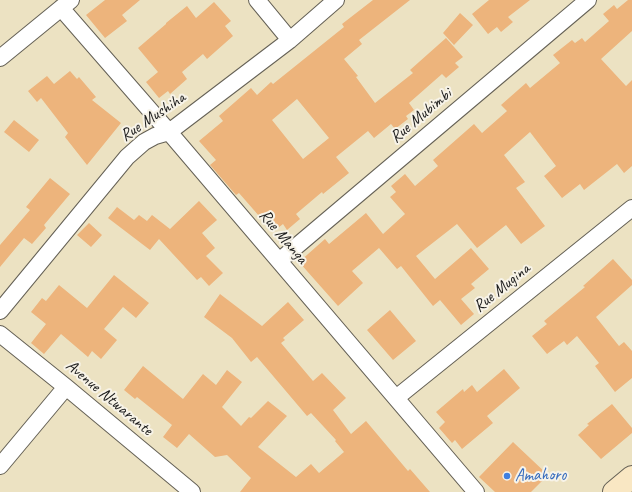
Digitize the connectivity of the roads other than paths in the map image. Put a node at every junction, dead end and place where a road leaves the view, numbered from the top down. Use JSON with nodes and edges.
{"nodes":[{"id":1,"x":257,"y":0,"type":"edge"},
{"id":2,"x":336,"y":0,"type":"edge"},
{"id":3,"x":588,"y":0,"type":"edge"},
{"id":4,"x":66,"y":4,"type":"edge"},
{"id":5,"x":290,"y":40,"type":"junction"},
{"id":6,"x":0,"y":58,"type":"edge"},
{"id":7,"x":169,"y":132,"type":"junction"},
{"id":8,"x":632,"y":208,"type":"edge"},
{"id":9,"x":279,"y":261,"type":"junction"},
{"id":10,"x":0,"y":311,"type":"edge"},
{"id":11,"x":0,"y":334,"type":"edge"},
{"id":12,"x":66,"y":387,"type":"junction"},
{"id":13,"x":396,"y":398,"type":"junction"},
{"id":14,"x":0,"y":466,"type":"edge"},
{"id":15,"x":632,"y":477,"type":"edge"},
{"id":16,"x":192,"y":492,"type":"edge"},
{"id":17,"x":476,"y":492,"type":"edge"},
{"id":18,"x":614,"y":492,"type":"edge"}],
"edges":[{"from":1,"to":5,"type":"street"},
{"from":2,"to":5,"type":"street","name":"Rue Mushiha"},
{"from":3,"to":9,"type":"street","name":"Rue Mubimbi"},
{"from":4,"to":6,"type":"street"},
{"from":4,"to":7,"type":"street","name":"Rue Manga"},
{"from":5,"to":7,"type":"street","name":"Rue Mushiha"},
{"from":7,"to":9,"type":"street","name":"Rue Manga"},
{"from":7,"to":10,"type":"street","name":"Rue Mushiha"},
{"from":8,"to":13,"type":"street","name":"Rue Mugina"},
{"from":9,"to":13,"type":"street","name":"Rue Manga"},
{"from":11,"to":12,"type":"street","name":"Avenue Ntwarante"},
{"from":12,"to":14,"type":"street"},
{"from":12,"to":16,"type":"street","name":"Avenue Ntwarante"},
{"from":13,"to":17,"type":"street","name":"Rue Manga"},
{"from":15,"to":18,"type":"main road"}]}
